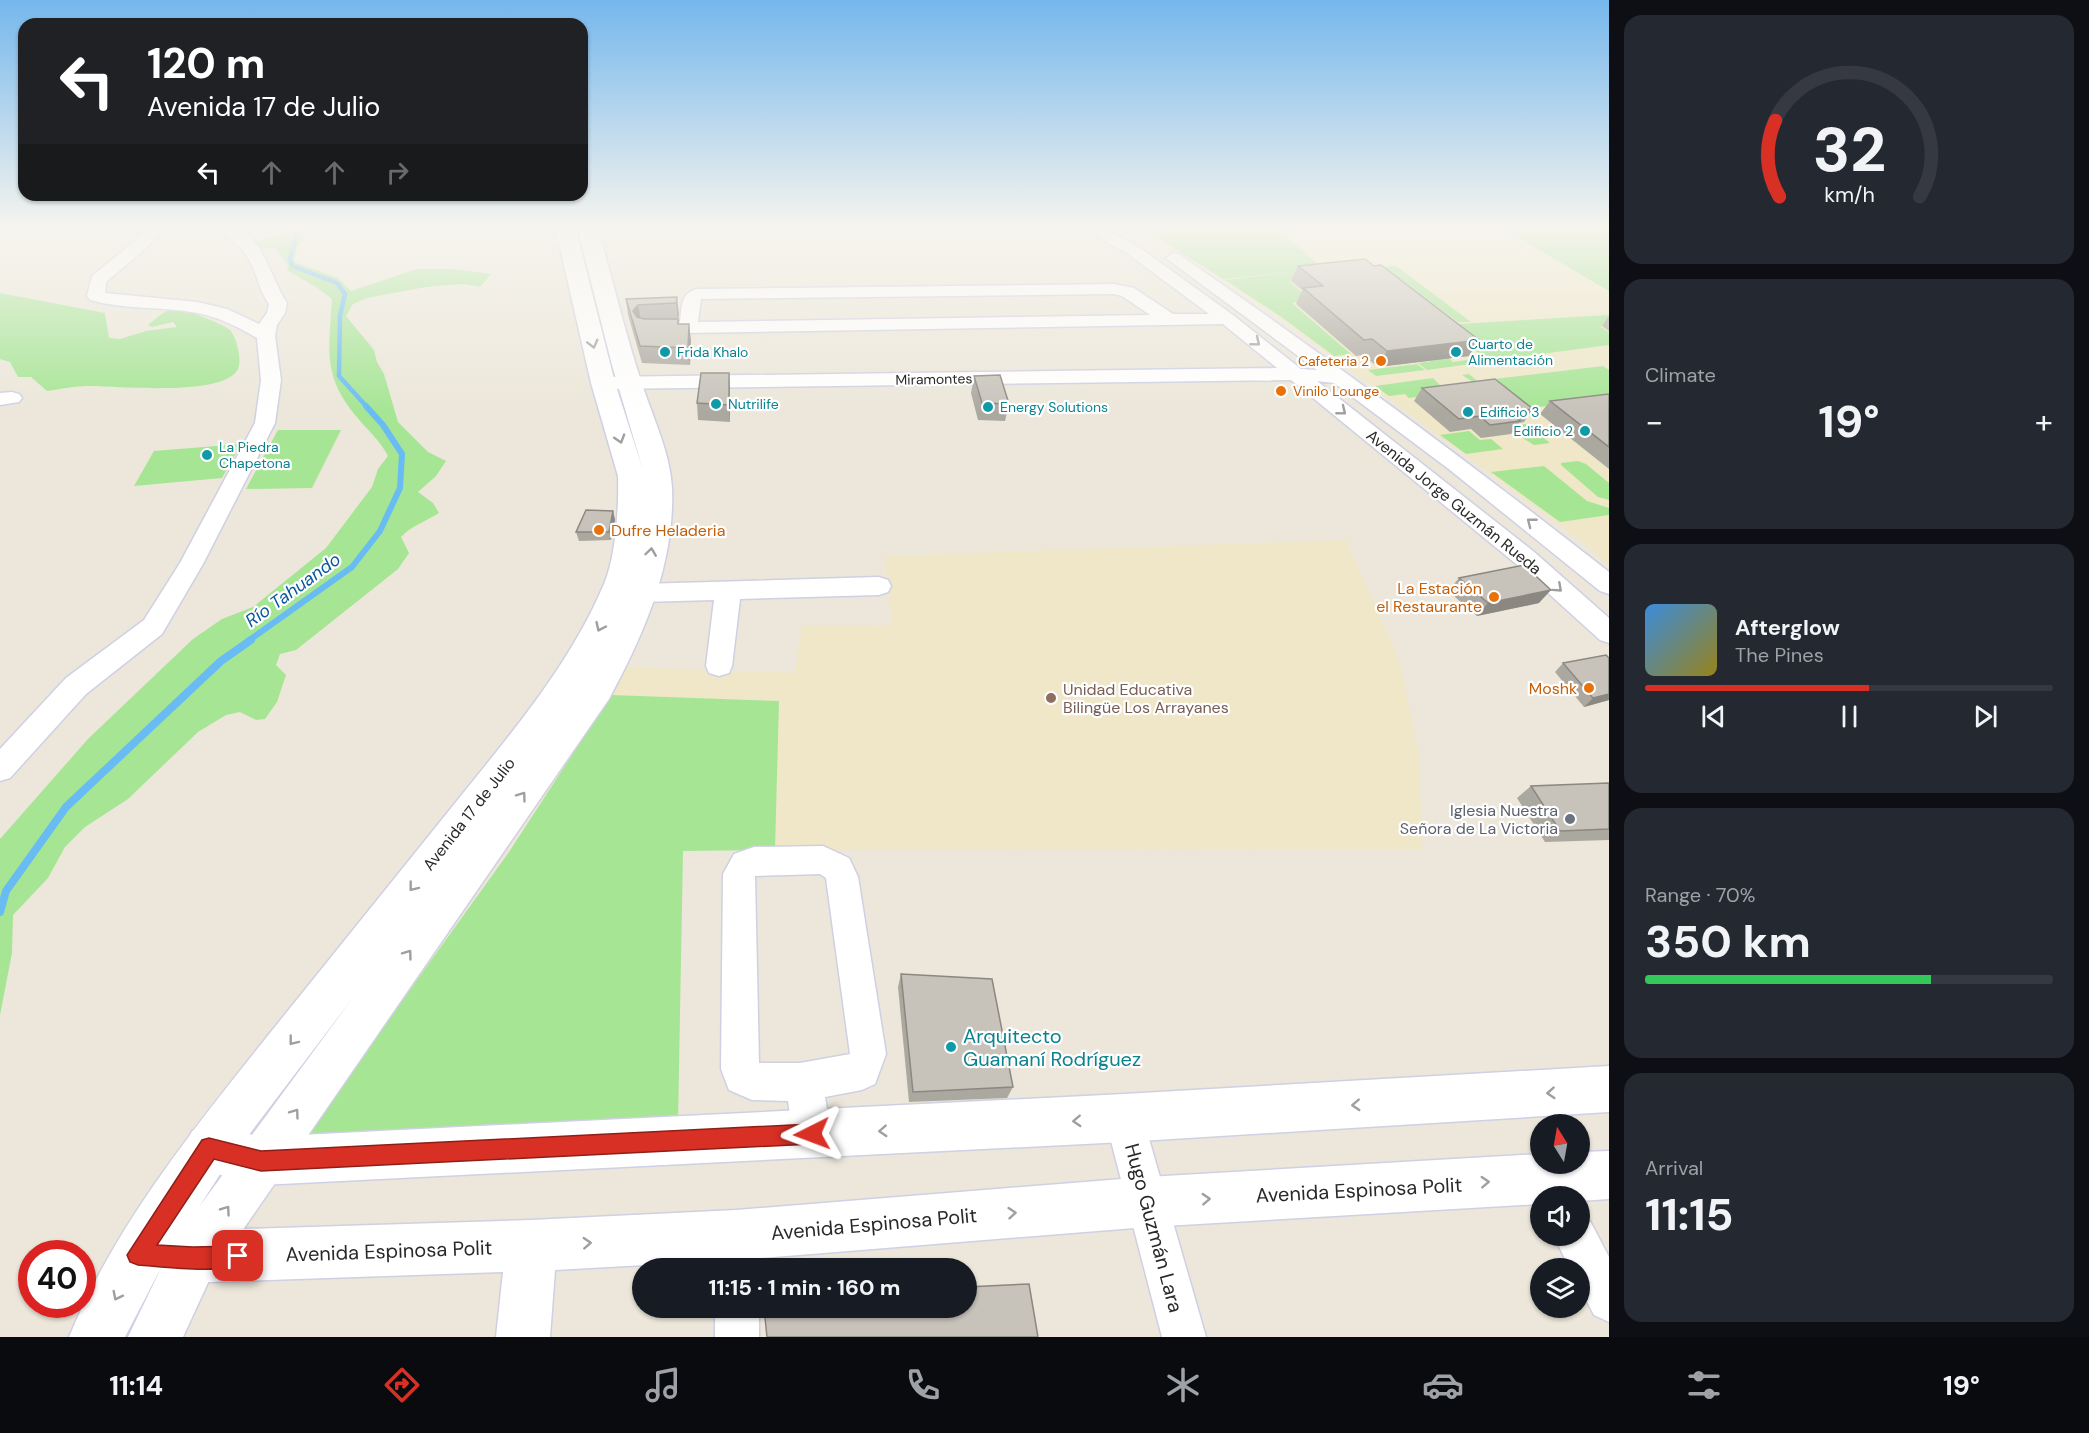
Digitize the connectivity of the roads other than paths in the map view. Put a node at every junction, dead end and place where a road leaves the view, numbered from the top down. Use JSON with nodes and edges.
{"nodes":[{"id":1,"x":97,"y":288,"type":"edge"},
{"id":2,"x":268,"y":288,"type":"edge"},
{"id":3,"x":585,"y":288,"type":"edge"},
{"id":4,"x":599,"y":288,"type":"edge"},
{"id":5,"x":1185,"y":288,"type":"edge"},
{"id":6,"x":1218,"y":288,"type":"edge"},
{"id":7,"x":655,"y":311,"type":"edge"},
{"id":8,"x":689,"y":319,"type":"junction"},
{"id":9,"x":1227,"y":319,"type":"junction"},
{"id":10,"x":1169,"y":320,"type":"junction"},
{"id":11,"x":647,"y":328,"type":"edge"},
{"id":12,"x":266,"y":336,"type":"junction"},
{"id":13,"x":1296,"y":375,"type":"junction"},
{"id":14,"x":1337,"y":377,"type":"junction"},
{"id":15,"x":616,"y":383,"type":"junction"},
{"id":16,"x":1458,"y":465,"type":"junction"},
{"id":17,"x":1420,"y":473,"type":"junction"},
{"id":18,"x":1609,"y":585,"type":"edge"},
{"id":19,"x":879,"y":586,"type":"dead end"},
{"id":20,"x":728,"y":590,"type":"junction"},
{"id":21,"x":641,"y":593,"type":"junction"},
{"id":22,"x":1609,"y":633,"type":"edge"},
{"id":23,"x":720,"y":666,"type":"dead end"},
{"id":24,"x":0,"y":770,"type":"edge"},
{"id":25,"x":804,"y":1081,"type":"junction"},
{"id":26,"x":1609,"y":1089,"type":"edge"},
{"id":27,"x":1124,"y":1118,"type":"junction"},
{"id":28,"x":812,"y":1134,"type":"junction"},
{"id":29,"x":209,"y":1148,"type":"junction"},
{"id":30,"x":261,"y":1161,"type":"junction"},
{"id":31,"x":1609,"y":1175,"type":"edge"},
{"id":32,"x":1559,"y":1186,"type":"edge"},
{"id":33,"x":1530,"y":1189,"type":"edge"},
{"id":34,"x":1147,"y":1202,"type":"junction"},
{"id":35,"x":531,"y":1246,"type":"junction"},
{"id":36,"x":1580,"y":1246,"type":"edge"},
{"id":37,"x":736,"y":1252,"type":"edge"},
{"id":38,"x":138,"y":1255,"type":"junction"},
{"id":39,"x":193,"y":1258,"type":"junction"},
{"id":40,"x":1609,"y":1300,"type":"edge"},
{"id":41,"x":737,"y":1318,"type":"edge"},
{"id":42,"x":96,"y":1337,"type":"edge"},
{"id":43,"x":155,"y":1337,"type":"edge"},
{"id":44,"x":523,"y":1337,"type":"edge"},
{"id":45,"x":737,"y":1337,"type":"edge"},
{"id":46,"x":1184,"y":1337,"type":"edge"}],
"edges":[{"from":1,"to":12,"type":"street"},
{"from":2,"to":12,"type":"street"},
{"from":3,"to":15,"type":"main road","name":"Avenida 17 de Julio","one_way":true},
{"from":4,"to":15,"type":"main road","name":"Avenida 17 de Julio"},
{"from":5,"to":9,"type":"street","name":"Avenida Jorge Guzmán Rueda"},
{"from":6,"to":14,"type":"street","name":"Avenida Jorge Guzmán Rueda"},
{"from":7,"to":8,"type":"street"},
{"from":8,"to":10,"type":"street"},
{"from":8,"to":10,"type":"street"},
{"from":8,"to":11,"type":"street"},
{"from":9,"to":10,"type":"street"},
{"from":9,"to":13,"type":"street","name":"Avenida Jorge Guzmán Rueda","one_way":true},
{"from":12,"to":24,"type":"street"},
{"from":13,"to":14,"type":"street","name":"Miramontes"},
{"from":13,"to":15,"type":"street","name":"Miramontes"},
{"from":13,"to":17,"type":"street","name":"Avenida Jorge Guzmán Rueda","one_way":true},
{"from":14,"to":16,"type":"street","name":"Avenida Jorge Guzmán Rueda"},
{"from":21,"to":15,"type":"main road","name":"Avenida 17 de Julio","one_way":true},
{"from":15,"to":29,"type":"main road","name":"Avenida 17 de Julio","one_way":true},
{"from":16,"to":17,"type":"street"},
{"from":18,"to":16,"type":"street","name":"Avenida Jorge Guzmán Rueda","one_way":true},
{"from":17,"to":22,"type":"street","name":"Avenida Jorge Guzmán Rueda","one_way":true},
{"from":19,"to":20,"type":"street"},
{"from":20,"to":21,"type":"street"},
{"from":20,"to":23,"type":"street"},
{"from":30,"to":21,"type":"main road","name":"Avenida 17 de Julio","one_way":true},
{"from":25,"to":25,"type":"street"},
{"from":25,"to":28,"type":"street"},
{"from":26,"to":27,"type":"main road","one_way":true},
{"from":27,"to":28,"type":"main road","one_way":true},
{"from":27,"to":34,"type":"street","name":"Hugo Guzmán Lara"},
{"from":28,"to":30,"type":"main road"},
{"from":29,"to":30,"type":"main road"},
{"from":29,"to":38,"type":"main road","name":"Avenida 17 de Julio"},
{"from":39,"to":30,"type":"main road","name":"Avenida 17 de Julio","one_way":true},
{"from":31,"to":32,"type":"main road","name":"Avenida Espinosa Polit"},
{"from":34,"to":33,"type":"main road","name":"Avenida Espinosa Polit","one_way":true},
{"from":37,"to":34,"type":"main road","name":"Avenida Espinosa Polit","one_way":true},
{"from":34,"to":46,"type":"street","name":"Hugo Guzmán Lara"},
{"from":35,"to":37,"type":"main road","name":"Avenida Espinosa Polit","one_way":true},
{"from":35,"to":39,"type":"main road","name":"Avenida Espinosa Polit"},
{"from":35,"to":44,"type":"main road"},
{"from":36,"to":40,"type":"street"},
{"from":38,"to":39,"type":"main road","name":"Avenida Espinosa Polit"},
{"from":38,"to":42,"type":"main road","name":"Avenida 17 de Julio","one_way":true},
{"from":39,"to":43,"type":"main road","name":"Avenida 17 de Julio"},
{"from":41,"to":45,"type":"street"}]}
